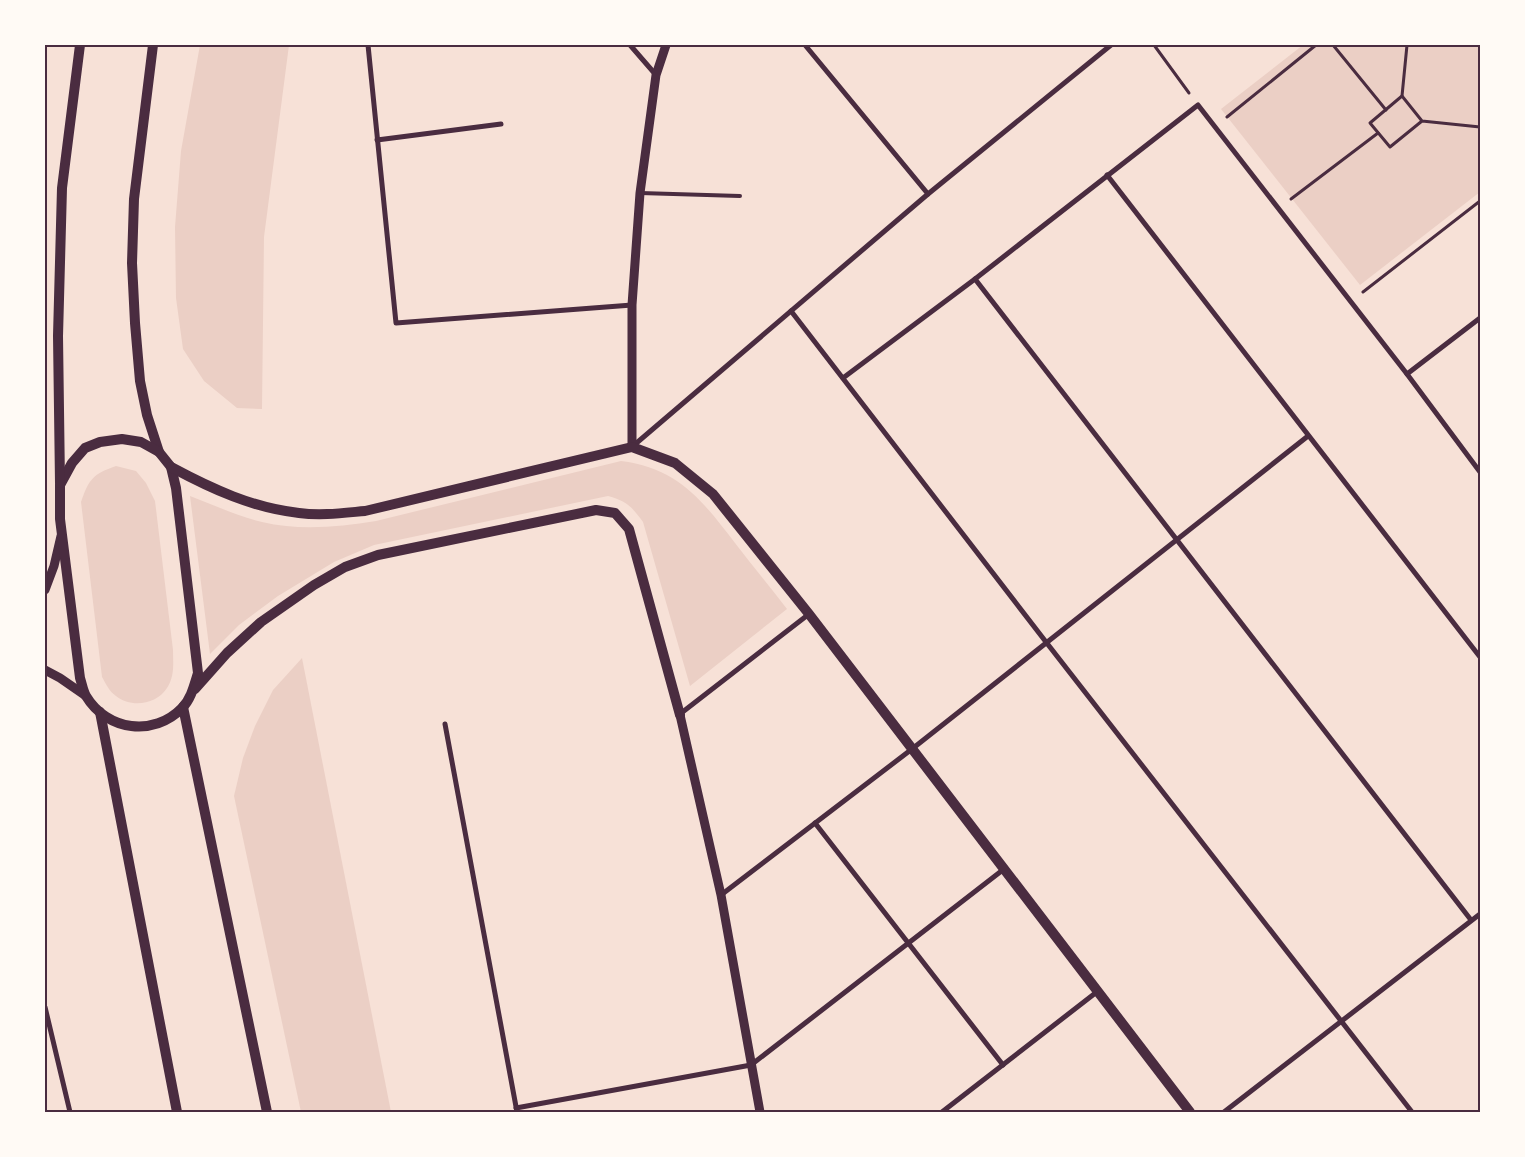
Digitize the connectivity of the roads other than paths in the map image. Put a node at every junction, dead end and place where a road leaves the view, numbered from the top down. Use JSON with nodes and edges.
{"nodes":[{"id":1,"x":80,"y":45,"type":"edge"},
{"id":2,"x":153,"y":45,"type":"edge"},
{"id":3,"x":368,"y":45,"type":"edge"},
{"id":4,"x":630,"y":45,"type":"edge"},
{"id":5,"x":666,"y":45,"type":"edge"},
{"id":6,"x":805,"y":45,"type":"edge"},
{"id":7,"x":1111,"y":45,"type":"edge"},
{"id":8,"x":656,"y":75,"type":"junction"},
{"id":9,"x":501,"y":124,"type":"dead end"},
{"id":10,"x":377,"y":140,"type":"junction"},
{"id":11,"x":1107,"y":175,"type":"junction"},
{"id":12,"x":640,"y":193,"type":"junction"},
{"id":13,"x":928,"y":194,"type":"junction"},
{"id":14,"x":740,"y":196,"type":"dead end"},
{"id":15,"x":975,"y":278,"type":"junction"},
{"id":16,"x":632,"y":305,"type":"junction"},
{"id":17,"x":791,"y":311,"type":"junction"},
{"id":18,"x":1479,"y":321,"type":"edge"},
{"id":19,"x":1407,"y":374,"type":"junction"},
{"id":20,"x":843,"y":378,"type":"junction"},
{"id":21,"x":1308,"y":436,"type":"junction"},
{"id":22,"x":632,"y":447,"type":"junction"},
{"id":23,"x":159,"y":452,"type":"junction"},
{"id":24,"x":172,"y":467,"type":"junction"},
{"id":25,"x":1480,"y":472,"type":"edge"},
{"id":26,"x":60,"y":485,"type":"junction"},
{"id":27,"x":62,"y":533,"type":"junction"},
{"id":28,"x":1176,"y":540,"type":"junction"},
{"id":29,"x":45,"y":590,"type":"edge"},
{"id":30,"x":809,"y":614,"type":"junction"},
{"id":31,"x":1046,"y":642,"type":"junction"},
{"id":32,"x":1480,"y":657,"type":"edge"},
{"id":33,"x":45,"y":670,"type":"edge"},
{"id":34,"x":193,"y":691,"type":"junction"},
{"id":35,"x":86,"y":696,"type":"junction"},
{"id":36,"x":183,"y":708,"type":"junction"},
{"id":37,"x":100,"y":712,"type":"junction"},
{"id":38,"x":680,"y":715,"type":"junction"},
{"id":39,"x":445,"y":724,"type":"dead end"},
{"id":40,"x":912,"y":749,"type":"junction"},
{"id":41,"x":815,"y":823,"type":"junction"},
{"id":42,"x":1004,"y":869,"type":"junction"},
{"id":43,"x":721,"y":895,"type":"junction"},
{"id":44,"x":1480,"y":914,"type":"edge"},
{"id":45,"x":1471,"y":920,"type":"junction"},
{"id":46,"x":908,"y":944,"type":"junction"},
{"id":47,"x":1098,"y":991,"type":"junction"},
{"id":48,"x":45,"y":1007,"type":"edge"},
{"id":49,"x":1341,"y":1021,"type":"junction"},
{"id":50,"x":751,"y":1065,"type":"junction"},
{"id":51,"x":1003,"y":1065,"type":"junction"},
{"id":52,"x":516,"y":1110,"type":"edge"},
{"id":53,"x":70,"y":1112,"type":"edge"},
{"id":54,"x":177,"y":1112,"type":"edge"},
{"id":55,"x":268,"y":1112,"type":"edge"},
{"id":56,"x":760,"y":1112,"type":"edge"},
{"id":57,"x":942,"y":1112,"type":"edge"},
{"id":58,"x":1190,"y":1112,"type":"edge"},
{"id":59,"x":1224,"y":1112,"type":"edge"},
{"id":60,"x":1412,"y":1112,"type":"edge"}],
"edges":[{"from":1,"to":26,"type":"main road"},
{"from":2,"to":23,"type":"main road"},
{"from":3,"to":10,"type":"street"},
{"from":4,"to":8,"type":"street"},
{"from":5,"to":8,"type":"street"},
{"from":6,"to":13,"type":"street"},
{"from":7,"to":13,"type":"street"},
{"from":8,"to":12,"type":"street"},
{"from":9,"to":10,"type":"street"},
{"from":10,"to":16,"type":"street"},
{"from":11,"to":15,"type":"street"},
{"from":11,"to":19,"type":"street"},
{"from":11,"to":21,"type":"street"},
{"from":12,"to":14,"type":"lane"},
{"from":12,"to":16,"type":"street"},
{"from":13,"to":17,"type":"street"},
{"from":15,"to":20,"type":"street"},
{"from":15,"to":28,"type":"street"},
{"from":16,"to":22,"type":"street"},
{"from":17,"to":20,"type":"street"},
{"from":17,"to":22,"type":"street"},
{"from":18,"to":19,"type":"street"},
{"from":19,"to":25,"type":"street"},
{"from":20,"to":31,"type":"street"},
{"from":21,"to":28,"type":"street"},
{"from":21,"to":32,"type":"street"},
{"from":22,"to":24,"type":"main road"},
{"from":22,"to":30,"type":"main road"},
{"from":23,"to":24,"type":"main road"},
{"from":23,"to":26,"type":"main road"},
{"from":24,"to":34,"type":"main road"},
{"from":26,"to":27,"type":"main road"},
{"from":27,"to":29,"type":"street"},
{"from":27,"to":35,"type":"main road"},
{"from":28,"to":31,"type":"street"},
{"from":28,"to":45,"type":"street"},
{"from":30,"to":38,"type":"street"},
{"from":30,"to":40,"type":"main road"},
{"from":31,"to":40,"type":"street"},
{"from":31,"to":49,"type":"street"},
{"from":33,"to":35,"type":"street"},
{"from":34,"to":36,"type":"main road"},
{"from":34,"to":38,"type":"main road"},
{"from":35,"to":37,"type":"main road"},
{"from":36,"to":37,"type":"main road"},
{"from":36,"to":55,"type":"main road"},
{"from":37,"to":54,"type":"main road"},
{"from":38,"to":43,"type":"street"},
{"from":39,"to":52,"type":"street"},
{"from":40,"to":41,"type":"street"},
{"from":40,"to":42,"type":"main road"},
{"from":41,"to":43,"type":"street"},
{"from":41,"to":46,"type":"street"},
{"from":42,"to":46,"type":"street"},
{"from":42,"to":47,"type":"main road"},
{"from":43,"to":50,"type":"street"},
{"from":44,"to":45,"type":"street"},
{"from":45,"to":49,"type":"street"},
{"from":46,"to":50,"type":"street"},
{"from":46,"to":51,"type":"street"},
{"from":47,"to":51,"type":"street"},
{"from":47,"to":58,"type":"main road"},
{"from":48,"to":53,"type":"street"},
{"from":49,"to":59,"type":"street"},
{"from":49,"to":60,"type":"street"},
{"from":50,"to":52,"type":"street"},
{"from":50,"to":56,"type":"street"},
{"from":51,"to":57,"type":"street"}]}
